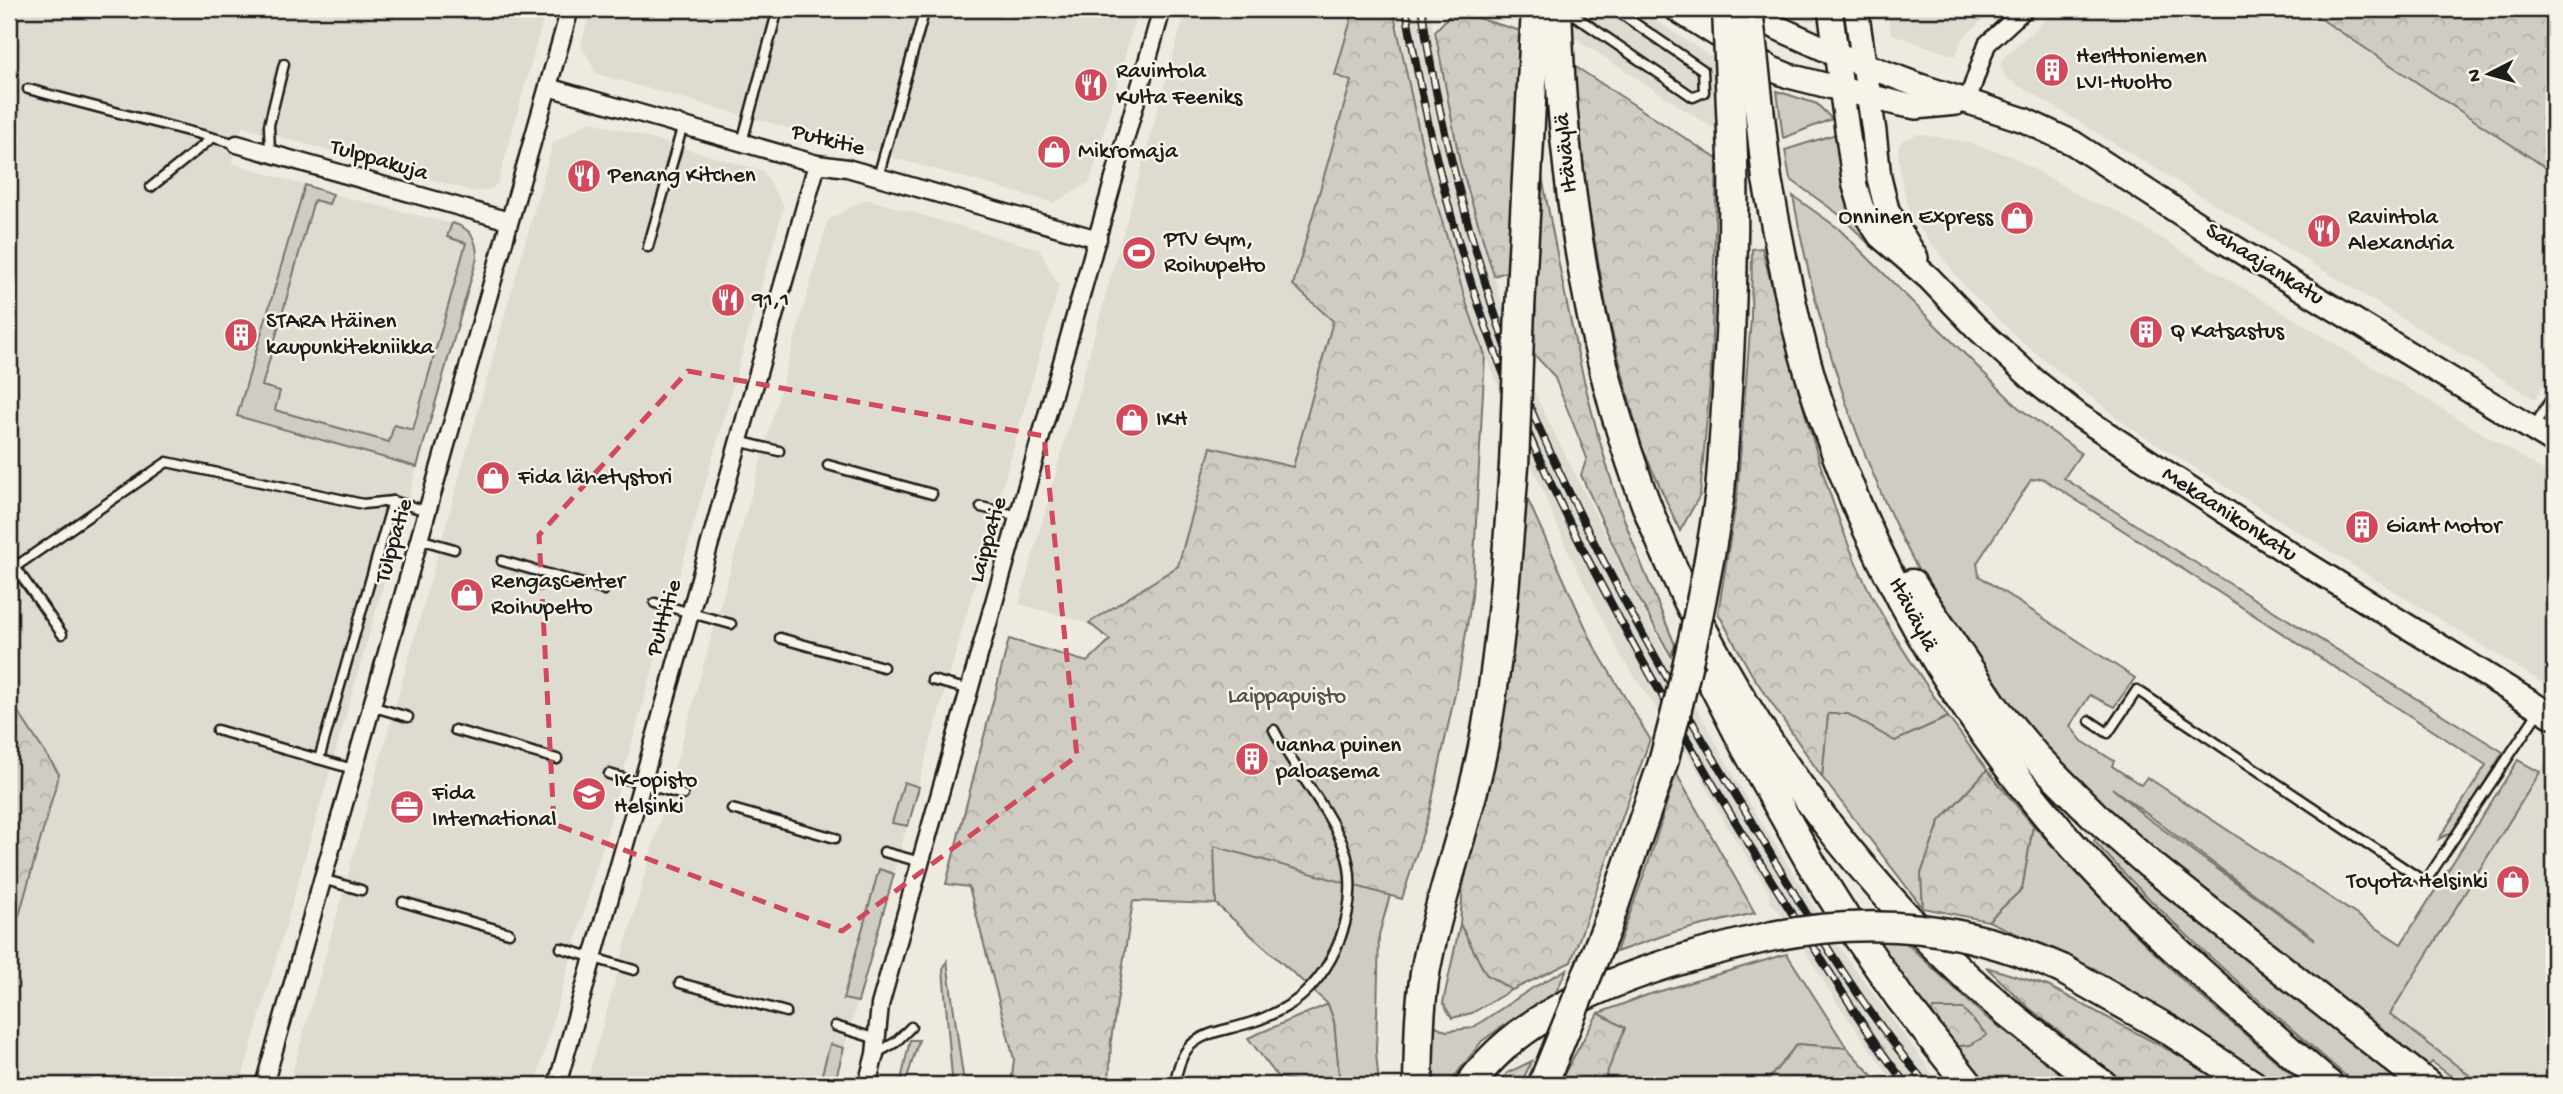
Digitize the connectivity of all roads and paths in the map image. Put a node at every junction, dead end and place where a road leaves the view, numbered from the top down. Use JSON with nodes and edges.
{"nodes":[{"id":1,"x":570,"y":9,"type":"edge"},
{"id":2,"x":778,"y":9,"type":"edge"},
{"id":3,"x":925,"y":9,"type":"edge"},
{"id":4,"x":1162,"y":9,"type":"edge"},
{"id":5,"x":1557,"y":9,"type":"edge"},
{"id":6,"x":1565,"y":9,"type":"edge"},
{"id":7,"x":1614,"y":9,"type":"edge"},
{"id":8,"x":1676,"y":9,"type":"edge"},
{"id":9,"x":1727,"y":9,"type":"edge"},
{"id":10,"x":1747,"y":9,"type":"edge"},
{"id":11,"x":1830,"y":9,"type":"edge"},
{"id":12,"x":1856,"y":9,"type":"edge"},
{"id":13,"x":2025,"y":9,"type":"edge"},
{"id":14,"x":1536,"y":19,"type":"edge"},
{"id":15,"x":1836,"y":54,"type":"junction"},
{"id":16,"x":284,"y":64,"type":"dead end"},
{"id":17,"x":1866,"y":65,"type":"junction"},
{"id":18,"x":548,"y":87,"type":"junction"},
{"id":19,"x":27,"y":89,"type":"dead end"},
{"id":20,"x":1842,"y":91,"type":"junction"},
{"id":21,"x":1870,"y":98,"type":"junction"},
{"id":22,"x":1966,"y":102,"type":"junction"},
{"id":23,"x":683,"y":125,"type":"junction"},
{"id":24,"x":212,"y":138,"type":"junction"},
{"id":25,"x":742,"y":142,"type":"junction"},
{"id":26,"x":237,"y":144,"type":"joint"},
{"id":27,"x":270,"y":154,"type":"junction"},
{"id":28,"x":817,"y":164,"type":"junction"},
{"id":29,"x":878,"y":177,"type":"junction"},
{"id":30,"x":151,"y":187,"type":"dead end"},
{"id":31,"x":509,"y":221,"type":"junction"},
{"id":32,"x":1098,"y":239,"type":"junction"},
{"id":33,"x":648,"y":247,"type":"dead end"},
{"id":34,"x":1929,"y":278,"type":"junction"},
{"id":35,"x":2554,"y":394,"type":"edge"},
{"id":36,"x":2531,"y":430,"type":"junction"},
{"id":37,"x":738,"y":441,"type":"junction"},
{"id":38,"x":2554,"y":442,"type":"edge"},
{"id":39,"x":779,"y":451,"type":"dead end"},
{"id":40,"x":828,"y":465,"type":"dead end"},
{"id":41,"x":932,"y":494,"type":"dead end"},
{"id":42,"x":393,"y":501,"type":"junction"},
{"id":43,"x":981,"y":508,"type":"dead end"},
{"id":44,"x":427,"y":511,"type":"junction"},
{"id":45,"x":1860,"y":514,"type":"junction"},
{"id":46,"x":1019,"y":516,"type":"junction"},
{"id":47,"x":419,"y":539,"type":"junction"},
{"id":48,"x":454,"y":549,"type":"dead end"},
{"id":49,"x":1669,"y":558,"type":"junction"},
{"id":50,"x":502,"y":561,"type":"dead end"},
{"id":51,"x":604,"y":590,"type":"dead end"},
{"id":52,"x":655,"y":603,"type":"dead end"},
{"id":53,"x":691,"y":613,"type":"junction"},
{"id":54,"x":731,"y":624,"type":"dead end"},
{"id":55,"x":62,"y":634,"type":"dead end"},
{"id":56,"x":780,"y":638,"type":"dead end"},
{"id":57,"x":883,"y":667,"type":"dead end"},
{"id":58,"x":932,"y":680,"type":"dead end"},
{"id":59,"x":970,"y":690,"type":"junction"},
{"id":60,"x":371,"y":706,"type":"junction"},
{"id":61,"x":2547,"y":713,"type":"edge"},
{"id":62,"x":408,"y":716,"type":"dead end"},
{"id":63,"x":2090,"y":720,"type":"dead end"},
{"id":64,"x":217,"y":730,"type":"dead end"},
{"id":65,"x":455,"y":730,"type":"dead end"},
{"id":66,"x":1274,"y":730,"type":"dead end"},
{"id":67,"x":319,"y":759,"type":"junction"},
{"id":68,"x":557,"y":760,"type":"dead end"},
{"id":69,"x":354,"y":769,"type":"junction"},
{"id":70,"x":609,"y":774,"type":"dead end"},
{"id":71,"x":642,"y":783,"type":"junction"},
{"id":72,"x":683,"y":795,"type":"dead end"},
{"id":73,"x":732,"y":808,"type":"dead end"},
{"id":74,"x":835,"y":838,"type":"dead end"},
{"id":75,"x":884,"y":852,"type":"dead end"},
{"id":76,"x":921,"y":862,"type":"junction"},
{"id":77,"x":322,"y":879,"type":"junction"},
{"id":78,"x":361,"y":890,"type":"dead end"},
{"id":79,"x":402,"y":902,"type":"dead end"},
{"id":80,"x":509,"y":933,"type":"dead end"},
{"id":81,"x":561,"y":948,"type":"dead end"},
{"id":82,"x":593,"y":957,"type":"junction"},
{"id":83,"x":634,"y":970,"type":"dead end"},
{"id":84,"x":680,"y":983,"type":"dead end"},
{"id":85,"x":786,"y":1013,"type":"dead end"},
{"id":86,"x":835,"y":1026,"type":"dead end"},
{"id":87,"x":911,"y":1027,"type":"dead end"},
{"id":88,"x":876,"y":1046,"type":"junction"},
{"id":89,"x":264,"y":1085,"type":"edge"},
{"id":90,"x":557,"y":1085,"type":"edge"},
{"id":91,"x":867,"y":1085,"type":"edge"},
{"id":92,"x":1174,"y":1085,"type":"edge"},
{"id":93,"x":1418,"y":1085,"type":"edge"},
{"id":94,"x":1470,"y":1085,"type":"edge"},
{"id":95,"x":1543,"y":1085,"type":"edge"},
{"id":96,"x":1969,"y":1085,"type":"edge"},
{"id":97,"x":2103,"y":1085,"type":"edge"},
{"id":98,"x":2253,"y":1085,"type":"edge"},
{"id":99,"x":2329,"y":1085,"type":"edge"},
{"id":100,"x":2428,"y":1085,"type":"edge"}],
"edges":[{"from":1,"to":18,"type":"street","name":"Tulppatie"},
{"from":2,"to":25,"type":"lane"},
{"from":3,"to":29,"type":"lane"},
{"from":4,"to":32,"type":"street","name":"Laippatie"},
{"from":5,"to":49,"type":"highway","name":"Itäväylä"},
{"from":6,"to":7,"type":"lane"},
{"from":8,"to":20,"type":"main road","name":"Sahaajankatu"},
{"from":9,"to":95,"type":"highway","bridge":true},
{"from":10,"to":15,"type":"main road","name":"Sahaajankatu"},
{"from":10,"to":45,"type":"highway","name":"Itäväylä","bridge":true},
{"from":11,"to":15,"type":"main road","name":"Mekaanikonkatu"},
{"from":12,"to":17,"type":"main road","name":"Mekaanikonkatu"},
{"from":13,"to":22,"type":"street"},
{"from":14,"to":93,"type":"highway","bridge":true},
{"from":15,"to":17,"type":"main road","name":"Sahaajankatu"},
{"from":15,"to":20,"type":"main road","name":"Mekaanikonkatu"},
{"from":16,"to":27,"type":"lane"},
{"from":17,"to":21,"type":"main road","name":"Mekaanikonkatu"},
{"from":17,"to":22,"type":"main road","name":"Sahaajankatu"},
{"from":18,"to":23,"type":"street","name":"Putkitie"},
{"from":18,"to":31,"type":"street","name":"Tulppatie"},
{"from":19,"to":24,"type":"lane"},
{"from":20,"to":21,"type":"main road","name":"Sahaajankatu"},
{"from":20,"to":34,"type":"main road","name":"Mekaanikonkatu"},
{"from":21,"to":22,"type":"main road","name":"Sahaajankatu"},
{"from":21,"to":34,"type":"main road","name":"Mekaanikonkatu"},
{"from":22,"to":36,"type":"main road","name":"Sahaajankatu"},
{"from":23,"to":25,"type":"street","name":"Putkitie"},
{"from":23,"to":33,"type":"lane"},
{"from":24,"to":26,"type":"lane"},
{"from":24,"to":30,"type":"lane"},
{"from":25,"to":28,"type":"street","name":"Putkitie"},
{"from":26,"to":27,"type":"street","name":"Tulppakuja"},
{"from":27,"to":31,"type":"street","name":"Tulppakuja"},
{"from":28,"to":29,"type":"street","name":"Putkitie"},
{"from":28,"to":37,"type":"street","name":"Pulttitie"},
{"from":29,"to":32,"type":"street","name":"Putkitie"},
{"from":31,"to":44,"type":"street","name":"Tulppatie"},
{"from":32,"to":46,"type":"street","name":"Laippatie"},
{"from":34,"to":61,"type":"main road","name":"Mekaanikonkatu"},
{"from":35,"to":36,"type":"lane"},
{"from":36,"to":38,"type":"main road","name":"Sahaajankatu"},
{"from":37,"to":39,"type":"lane"},
{"from":37,"to":53,"type":"street","name":"Pulttitie"},
{"from":40,"to":41,"type":"lane"},
{"from":42,"to":44,"type":"lane"},
{"from":42,"to":55,"type":"lane"},
{"from":42,"to":67,"type":"lane"},
{"from":43,"to":46,"type":"lane"},
{"from":44,"to":47,"type":"street","name":"Tulppatie"},
{"from":45,"to":99,"type":"highway","name":"Itäväylä"},
{"from":45,"to":100,"type":"highway"},
{"from":46,"to":59,"type":"street","name":"Laippatie"},
{"from":47,"to":48,"type":"lane"},
{"from":47,"to":60,"type":"street","name":"Tulppatie"},
{"from":49,"to":96,"type":"highway"},
{"from":49,"to":97,"type":"highway","name":"Itäväylä"},
{"from":50,"to":51,"type":"lane"},
{"from":52,"to":53,"type":"lane"},
{"from":53,"to":54,"type":"lane"},
{"from":53,"to":71,"type":"street","name":"Pulttitie"},
{"from":56,"to":57,"type":"lane"},
{"from":58,"to":59,"type":"lane"},
{"from":59,"to":76,"type":"street","name":"Laippatie"},
{"from":60,"to":62,"type":"lane"},
{"from":60,"to":69,"type":"street","name":"Tulppatie"},
{"from":61,"to":63,"type":"lane"},
{"from":64,"to":67,"type":"lane"},
{"from":65,"to":68,"type":"lane"},
{"from":66,"to":92,"type":"lane"},
{"from":67,"to":69,"type":"lane"},
{"from":69,"to":77,"type":"street","name":"Tulppatie"},
{"from":70,"to":71,"type":"lane"},
{"from":71,"to":72,"type":"lane"},
{"from":71,"to":82,"type":"street","name":"Pulttitie"},
{"from":73,"to":74,"type":"lane"},
{"from":75,"to":76,"type":"lane"},
{"from":76,"to":88,"type":"street","name":"Laippatie"},
{"from":77,"to":78,"type":"lane"},
{"from":77,"to":89,"type":"street","name":"Tulppatie"},
{"from":79,"to":80,"type":"lane"},
{"from":81,"to":82,"type":"lane"},
{"from":82,"to":83,"type":"lane"},
{"from":82,"to":90,"type":"street","name":"Pulttitie"},
{"from":84,"to":85,"type":"lane"},
{"from":86,"to":88,"type":"lane"},
{"from":87,"to":88,"type":"lane"},
{"from":88,"to":91,"type":"street","name":"Laippatie"},
{"from":94,"to":98,"type":"highway","bridge":true}]}
